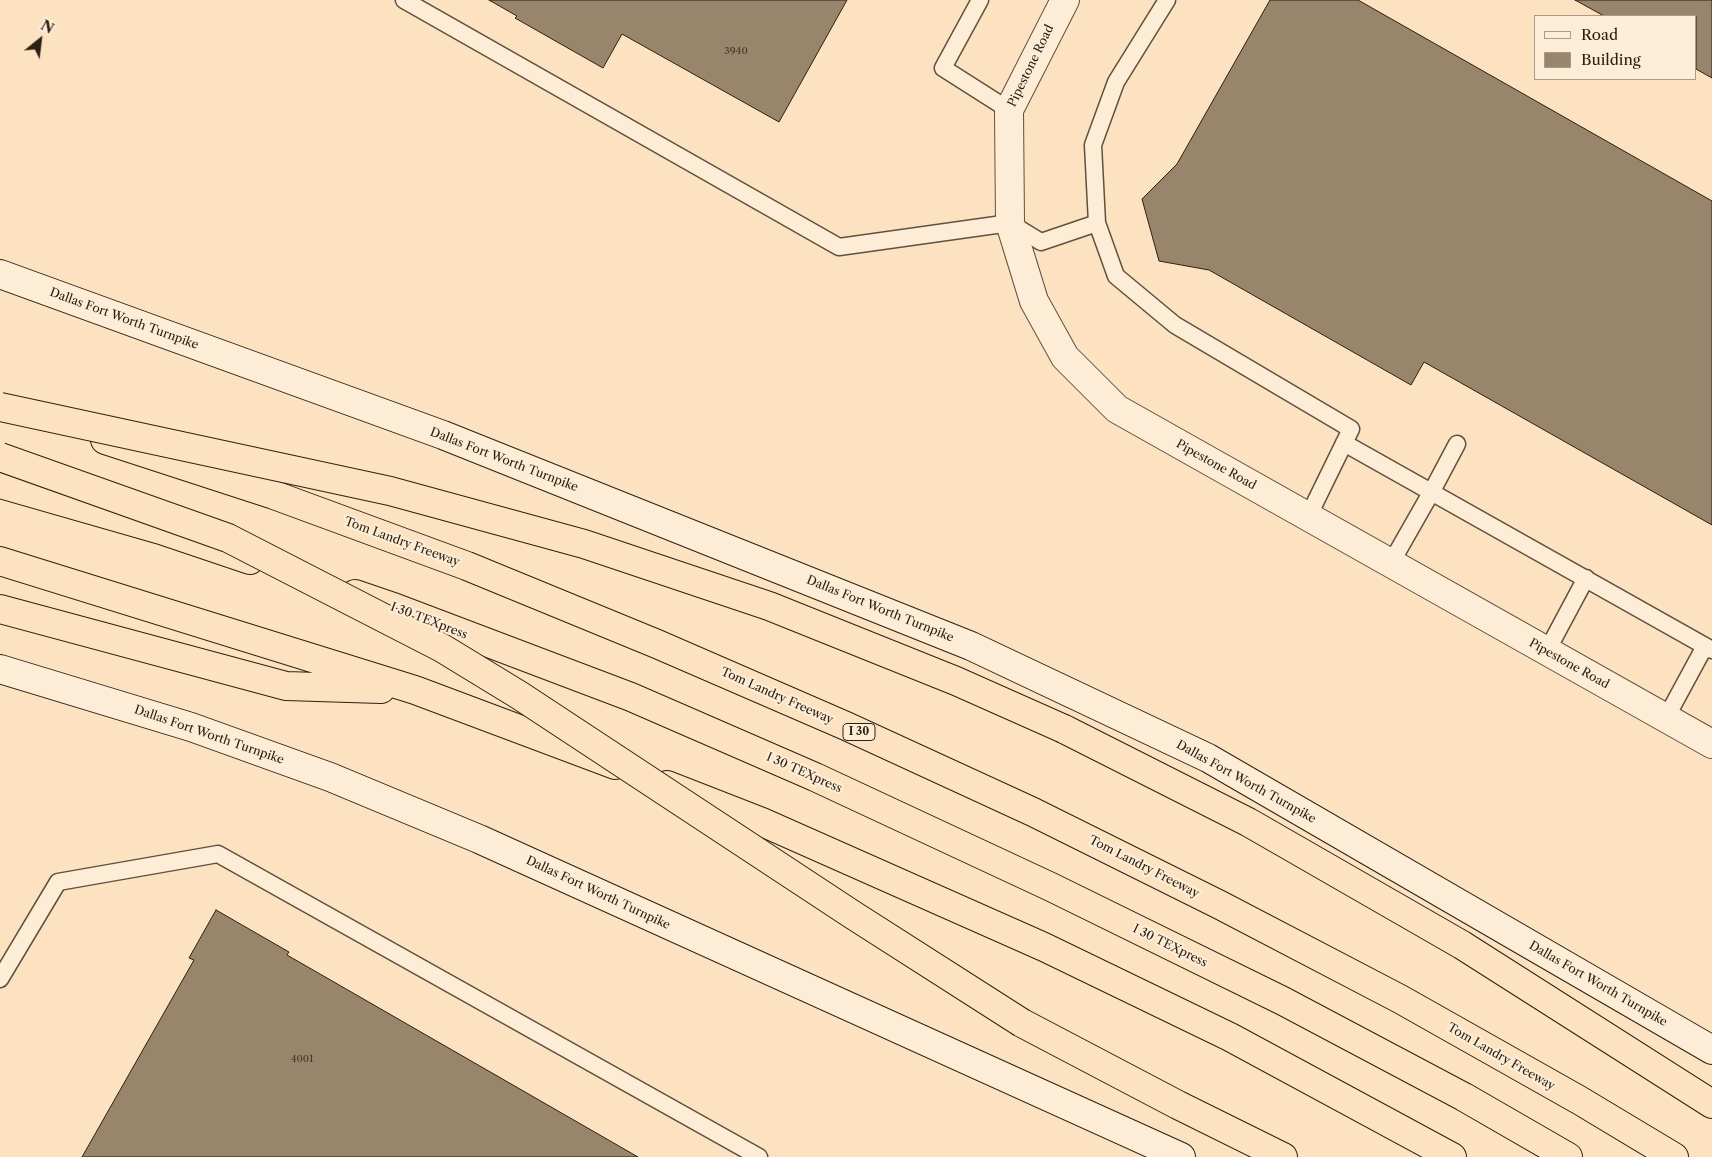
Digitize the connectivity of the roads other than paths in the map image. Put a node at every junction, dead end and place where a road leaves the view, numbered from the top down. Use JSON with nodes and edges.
{"nodes":[{"id":1,"x":404,"y":0,"type":"edge"},
{"id":2,"x":980,"y":0,"type":"edge"},
{"id":3,"x":1065,"y":0,"type":"edge"},
{"id":4,"x":1167,"y":0,"type":"edge"},
{"id":5,"x":1009,"y":110,"type":"junction"},
{"id":6,"x":1010,"y":222,"type":"junction"},
{"id":7,"x":1097,"y":223,"type":"junction"},
{"id":8,"x":0,"y":274,"type":"edge"},
{"id":9,"x":0,"y":406,"type":"edge"},
{"id":10,"x":1344,"y":443,"type":"junction"},
{"id":11,"x":1457,"y":444,"type":"dead end"},
{"id":12,"x":0,"y":457,"type":"edge"},
{"id":13,"x":0,"y":484,"type":"edge"},
{"id":14,"x":1432,"y":492,"type":"junction"},
{"id":15,"x":1308,"y":517,"type":"junction"},
{"id":16,"x":0,"y":561,"type":"edge"},
{"id":17,"x":1391,"y":563,"type":"junction"},
{"id":18,"x":1586,"y":578,"type":"junction"},
{"id":19,"x":0,"y":609,"type":"edge"},
{"id":20,"x":1708,"y":648,"type":"edge"},
{"id":21,"x":1547,"y":651,"type":"junction"},
{"id":22,"x":0,"y":669,"type":"edge"},
{"id":23,"x":415,"y":690,"type":"junction"},
{"id":24,"x":1666,"y":718,"type":"junction"},
{"id":25,"x":1712,"y":744,"type":"edge"},
{"id":26,"x":0,"y":979,"type":"edge"},
{"id":27,"x":1712,"y":1050,"type":"edge"},
{"id":28,"x":1712,"y":1104,"type":"edge"},
{"id":29,"x":759,"y":1157,"type":"edge"},
{"id":30,"x":1181,"y":1157,"type":"edge"},
{"id":31,"x":1283,"y":1157,"type":"edge"},
{"id":32,"x":1452,"y":1157,"type":"edge"},
{"id":33,"x":1568,"y":1157,"type":"edge"},
{"id":34,"x":1674,"y":1157,"type":"edge"}],
"edges":[{"from":1,"to":6,"type":"lane"},
{"from":2,"to":5,"type":"lane"},
{"from":3,"to":5,"type":"main road","name":"Pipestone Road"},
{"from":4,"to":7,"type":"lane"},
{"from":5,"to":6,"type":"main road","name":"Pipestone Road"},
{"from":6,"to":7,"type":"lane"},
{"from":6,"to":15,"type":"main road","name":"Pipestone Road"},
{"from":7,"to":10,"type":"lane"},
{"from":8,"to":27,"type":"main road","name":"Dallas Fort Worth Turnpike"},
{"from":9,"to":28,"type":"highway","bridge":true},
{"from":9,"to":34,"type":"highway","name":"Tom Landry Freeway","number":"I 30"},
{"from":10,"to":14,"type":"lane"},
{"from":10,"to":15,"type":"lane"},
{"from":11,"to":14,"type":"lane"},
{"from":12,"to":31,"type":"highway","bridge":true},
{"from":13,"to":33,"type":"highway","name":"I 30 TEXpress"},
{"from":14,"to":17,"type":"lane"},
{"from":14,"to":18,"type":"lane"},
{"from":15,"to":17,"type":"main road","name":"Pipestone Road"},
{"from":16,"to":23,"type":"highway"},
{"from":17,"to":21,"type":"main road","name":"Pipestone Road"},
{"from":18,"to":20,"type":"lane"},
{"from":18,"to":21,"type":"lane"},
{"from":19,"to":23,"type":"highway"},
{"from":20,"to":24,"type":"lane"},
{"from":21,"to":24,"type":"main road","name":"Pipestone Road"},
{"from":22,"to":30,"type":"main road","name":"Dallas Fort Worth Turnpike"},
{"from":23,"to":32,"type":"highway"},
{"from":24,"to":25,"type":"main road","name":"Pipestone Road"},
{"from":26,"to":29,"type":"lane"}]}
